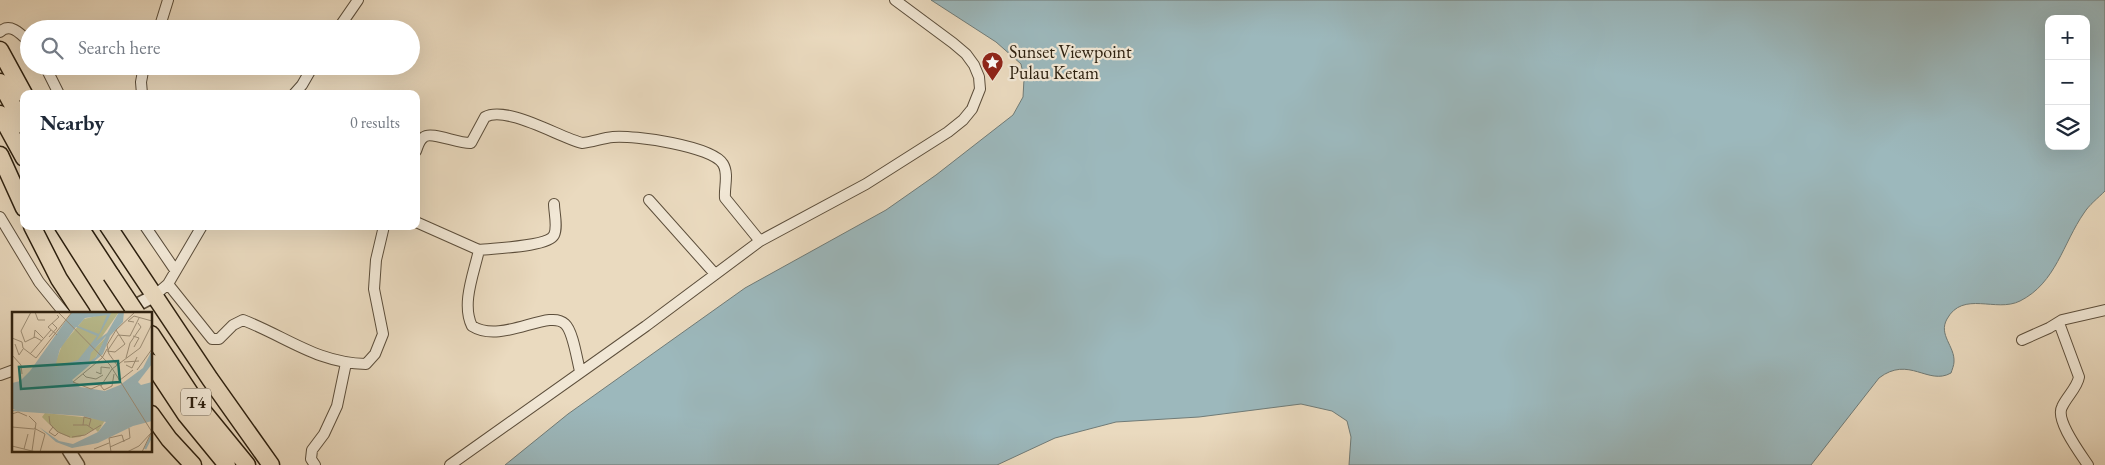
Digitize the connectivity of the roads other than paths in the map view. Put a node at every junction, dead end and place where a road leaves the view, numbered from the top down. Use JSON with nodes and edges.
{"nodes":[{"id":1,"x":168,"y":0,"type":"edge"},
{"id":2,"x":358,"y":0,"type":"edge"},
{"id":3,"x":895,"y":0,"type":"edge"},
{"id":4,"x":162,"y":20,"type":"edge"},
{"id":5,"x":344,"y":20,"type":"edge"},
{"id":6,"x":0,"y":32,"type":"edge"},
{"id":7,"x":20,"y":35,"type":"edge"},
{"id":8,"x":0,"y":50,"type":"edge"},
{"id":9,"x":50,"y":75,"type":"edge"},
{"id":10,"x":142,"y":75,"type":"edge"},
{"id":11,"x":308,"y":75,"type":"edge"},
{"id":12,"x":0,"y":82,"type":"edge"},
{"id":13,"x":22,"y":90,"type":"edge"},
{"id":14,"x":58,"y":90,"type":"edge"},
{"id":15,"x":142,"y":90,"type":"edge"},
{"id":16,"x":298,"y":90,"type":"edge"},
{"id":17,"x":0,"y":114,"type":"edge"},
{"id":18,"x":20,"y":119,"type":"edge"},
{"id":19,"x":420,"y":142,"type":"edge"},
{"id":20,"x":20,"y":151,"type":"edge"},
{"id":21,"x":0,"y":155,"type":"edge"},
{"id":22,"x":20,"y":199,"type":"edge"},
{"id":23,"x":649,"y":200,"type":"dead end"},
{"id":24,"x":554,"y":204,"type":"dead end"},
{"id":25,"x":0,"y":216,"type":"edge"},
{"id":26,"x":420,"y":224,"type":"edge"},
{"id":27,"x":34,"y":230,"type":"edge"},
{"id":28,"x":66,"y":230,"type":"edge"},
{"id":29,"x":81,"y":230,"type":"edge"},
{"id":30,"x":111,"y":230,"type":"edge"},
{"id":31,"x":148,"y":230,"type":"edge"},
{"id":32,"x":200,"y":230,"type":"edge"},
{"id":33,"x":383,"y":230,"type":"edge"},
{"id":34,"x":760,"y":241,"type":"junction"},
{"id":35,"x":479,"y":250,"type":"junction"},
{"id":36,"x":175,"y":270,"type":"junction"},
{"id":37,"x":715,"y":274,"type":"junction"},
{"id":38,"x":105,"y":279,"type":"junction"},
{"id":39,"x":168,"y":284,"type":"junction"},
{"id":40,"x":154,"y":296,"type":"junction"},
{"id":41,"x":2105,"y":310,"type":"edge"},
{"id":42,"x":63,"y":312,"type":"edge"},
{"id":43,"x":81,"y":312,"type":"edge"},
{"id":44,"x":119,"y":312,"type":"edge"},
{"id":45,"x":124,"y":312,"type":"edge"},
{"id":46,"x":135,"y":312,"type":"edge"},
{"id":47,"x":2059,"y":323,"type":"junction"},
{"id":48,"x":152,"y":336,"type":"edge"},
{"id":49,"x":2022,"y":340,"type":"dead end"},
{"id":50,"x":346,"y":363,"type":"junction"},
{"id":51,"x":152,"y":364,"type":"edge"},
{"id":52,"x":12,"y":371,"type":"edge"},
{"id":53,"x":580,"y":372,"type":"junction"},
{"id":54,"x":0,"y":375,"type":"edge"},
{"id":55,"x":152,"y":415,"type":"edge"},
{"id":56,"x":70,"y":452,"type":"edge"},
{"id":57,"x":78,"y":465,"type":"edge"},
{"id":58,"x":193,"y":465,"type":"edge"},
{"id":59,"x":227,"y":465,"type":"edge"},
{"id":60,"x":247,"y":465,"type":"edge"},
{"id":61,"x":271,"y":465,"type":"edge"},
{"id":62,"x":315,"y":465,"type":"edge"},
{"id":63,"x":450,"y":465,"type":"edge"},
{"id":64,"x":2088,"y":465,"type":"edge"}],
"edges":[{"from":1,"to":4,"type":"street"},
{"from":2,"to":5,"type":"street"},
{"from":3,"to":34,"type":"street"},
{"from":6,"to":7,"type":"street"},
{"from":8,"to":13,"type":"highway"},
{"from":9,"to":14,"type":"street"},
{"from":10,"to":15,"type":"street"},
{"from":11,"to":16,"type":"street"},
{"from":12,"to":18,"type":"highway"},
{"from":17,"to":20,"type":"highway"},
{"from":19,"to":34,"type":"street"},
{"from":21,"to":22,"type":"highway"},
{"from":23,"to":37,"type":"street"},
{"from":24,"to":35,"type":"street"},
{"from":25,"to":42,"type":"street"},
{"from":26,"to":35,"type":"street"},
{"from":27,"to":43,"type":"highway"},
{"from":28,"to":38,"type":"highway"},
{"from":29,"to":38,"type":"highway"},
{"from":30,"to":40,"type":"highway"},
{"from":31,"to":36,"type":"street"},
{"from":32,"to":36,"type":"street"},
{"from":33,"to":50,"type":"street"},
{"from":34,"to":37,"type":"street"},
{"from":35,"to":53,"type":"street"},
{"from":36,"to":39,"type":"street"},
{"from":37,"to":53,"type":"street"},
{"from":38,"to":44,"type":"highway"},
{"from":38,"to":46,"type":"highway","bridge":true},
{"from":39,"to":40,"type":"street"},
{"from":39,"to":50,"type":"street"},
{"from":40,"to":45,"type":"street"},
{"from":40,"to":61,"type":"highway"},
{"from":41,"to":47,"type":"street"},
{"from":47,"to":49,"type":"street"},
{"from":47,"to":64,"type":"street"},
{"from":48,"to":60,"type":"highway","number":"T4"},
{"from":50,"to":62,"type":"street"},
{"from":51,"to":59,"type":"highway","number":"T4"},
{"from":52,"to":54,"type":"street"},
{"from":53,"to":63,"type":"street"},
{"from":55,"to":58,"type":"highway"},
{"from":56,"to":57,"type":"street"}]}
